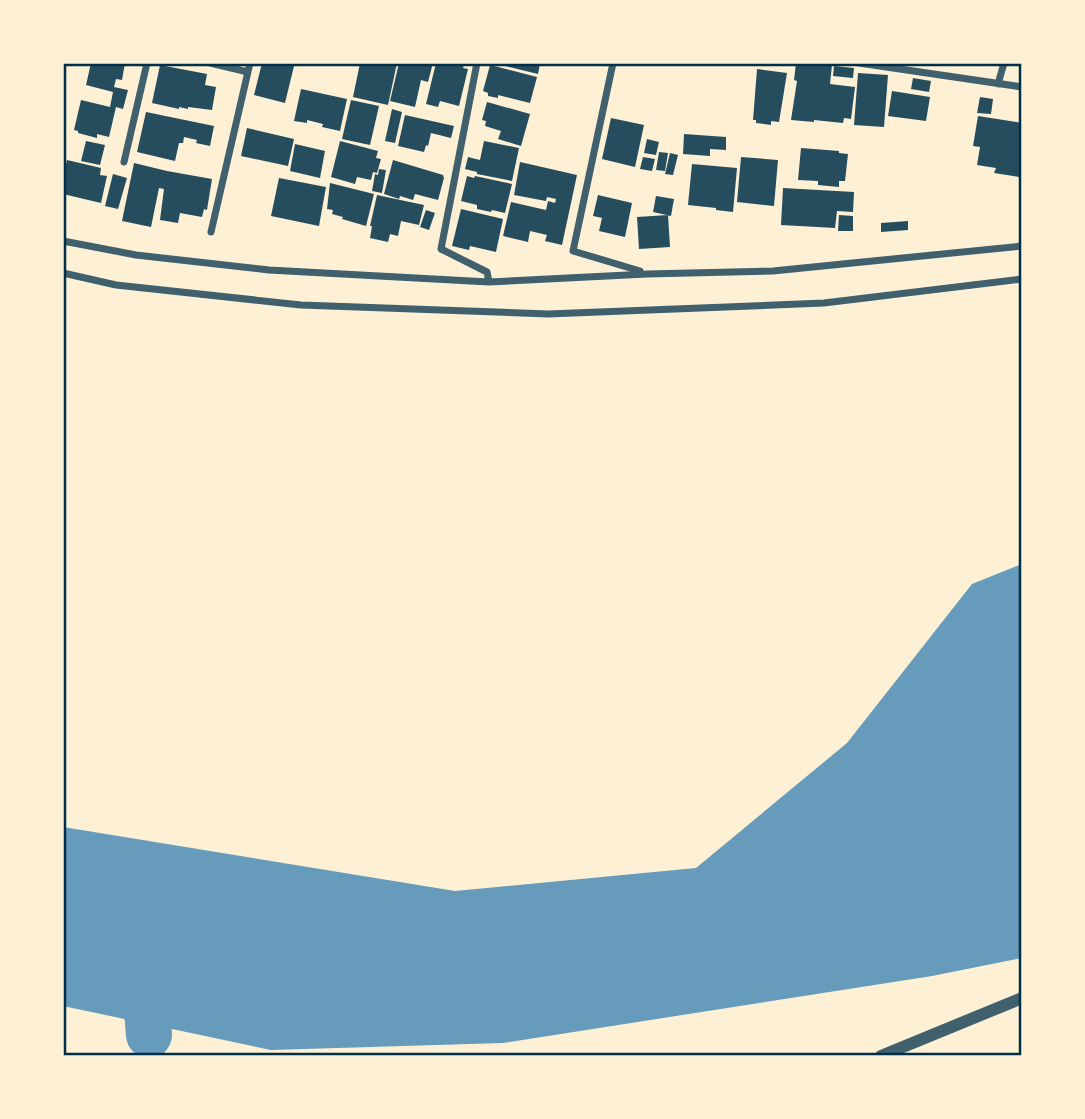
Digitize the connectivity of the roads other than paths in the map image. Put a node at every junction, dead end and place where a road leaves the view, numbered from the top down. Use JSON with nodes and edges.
{"nodes":[{"id":1,"x":147,"y":63,"type":"edge"},
{"id":2,"x":210,"y":63,"type":"edge"},
{"id":3,"x":250,"y":63,"type":"edge"},
{"id":4,"x":477,"y":63,"type":"edge"},
{"id":5,"x":613,"y":63,"type":"edge"},
{"id":6,"x":859,"y":63,"type":"edge"},
{"id":7,"x":1004,"y":63,"type":"edge"},
{"id":8,"x":247,"y":72,"type":"junction"},
{"id":9,"x":998,"y":84,"type":"junction"},
{"id":10,"x":1022,"y":87,"type":"edge"},
{"id":11,"x":124,"y":162,"type":"dead end"},
{"id":12,"x":211,"y":232,"type":"dead end"},
{"id":13,"x":63,"y":241,"type":"edge"},
{"id":14,"x":1022,"y":246,"type":"edge"},
{"id":15,"x":63,"y":273,"type":"edge"},
{"id":16,"x":647,"y":274,"type":"junction"},
{"id":17,"x":1022,"y":279,"type":"edge"},
{"id":18,"x":489,"y":282,"type":"junction"},
{"id":19,"x":1022,"y":998,"type":"edge"},
{"id":20,"x":881,"y":1056,"type":"edge"}],
"edges":[{"from":1,"to":11,"type":"street"},
{"from":2,"to":8,"type":"street"},
{"from":3,"to":8,"type":"street"},
{"from":4,"to":18,"type":"street"},
{"from":5,"to":16,"type":"street"},
{"from":6,"to":9,"type":"street"},
{"from":7,"to":9,"type":"street"},
{"from":8,"to":12,"type":"street"},
{"from":9,"to":10,"type":"street"},
{"from":13,"to":18,"type":"street"},
{"from":14,"to":16,"type":"street"},
{"from":15,"to":17,"type":"street"},
{"from":16,"to":18,"type":"street"},
{"from":19,"to":20,"type":"street"}]}
